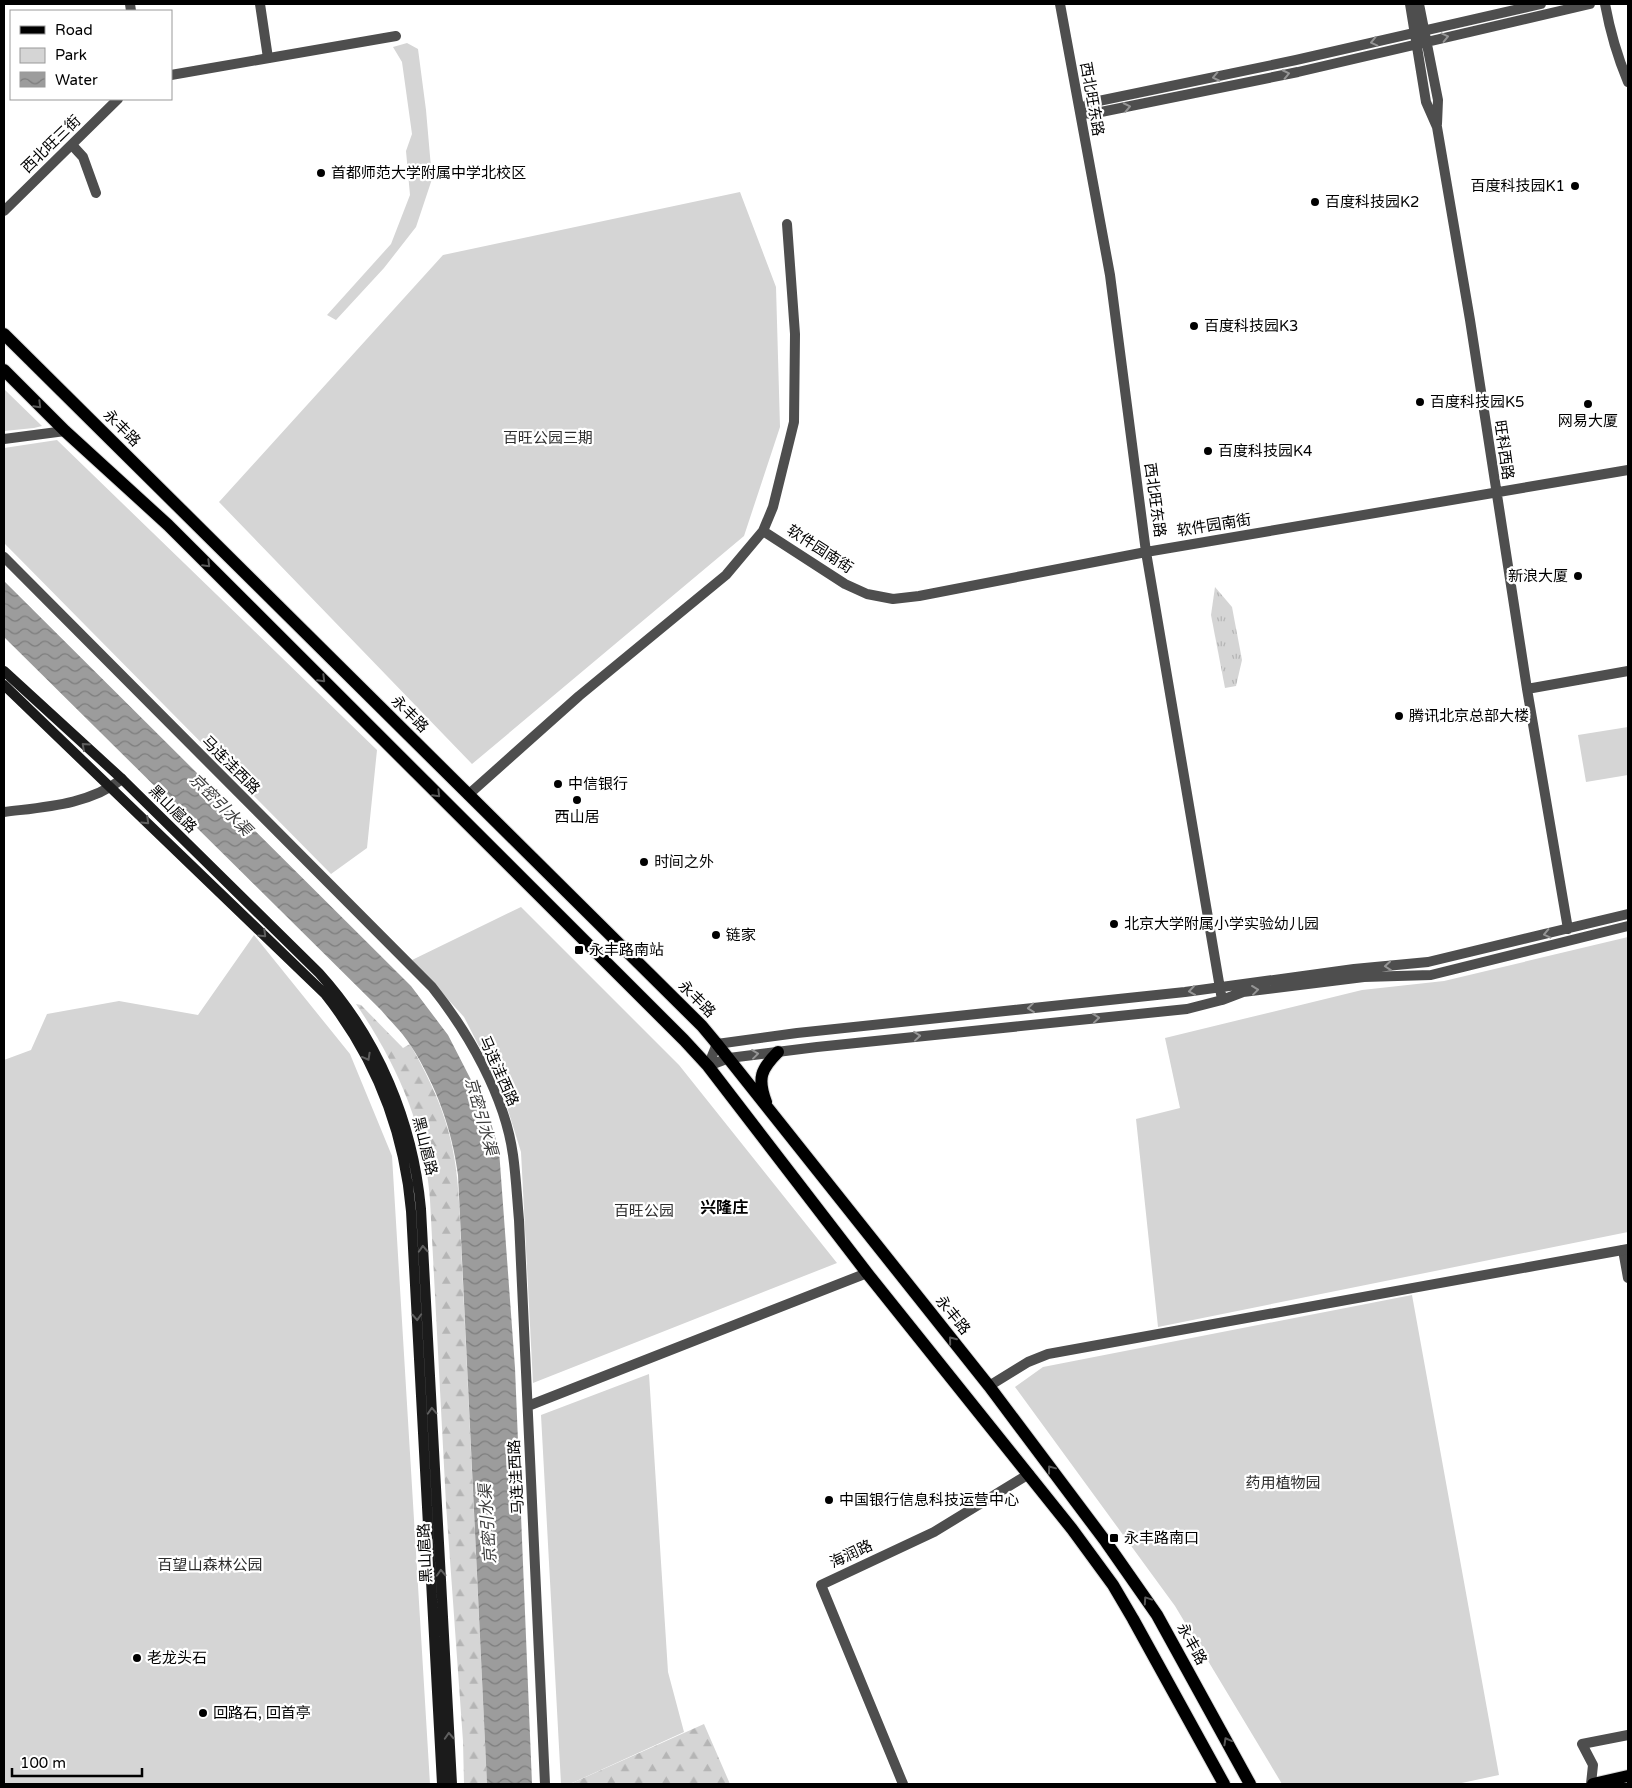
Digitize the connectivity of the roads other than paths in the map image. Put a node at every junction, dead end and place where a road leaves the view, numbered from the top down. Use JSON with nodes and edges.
{"nodes":[{"id":1,"x":260,"y":4,"type":"edge"},
{"id":2,"x":1060,"y":4,"type":"edge"},
{"id":3,"x":1410,"y":4,"type":"edge"},
{"id":4,"x":1419,"y":4,"type":"edge"},
{"id":5,"x":1541,"y":4,"type":"edge"},
{"id":6,"x":1590,"y":4,"type":"edge"},
{"id":7,"x":1605,"y":4,"type":"edge"},
{"id":8,"x":1420,"y":31,"type":"junction"},
{"id":9,"x":396,"y":36,"type":"dead end"},
{"id":10,"x":1421,"y":42,"type":"junction"},
{"id":11,"x":268,"y":58,"type":"junction"},
{"id":12,"x":172,"y":75,"type":"edge"},
{"id":13,"x":1628,"y":82,"type":"edge"},
{"id":14,"x":117,"y":100,"type":"edge"},
{"id":15,"x":1080,"y":112,"type":"junction"},
{"id":16,"x":72,"y":145,"type":"junction"},
{"id":17,"x":96,"y":193,"type":"dead end"},
{"id":18,"x":4,"y":211,"type":"edge"},
{"id":19,"x":786,"y":224,"type":"dead end"},
{"id":20,"x":4,"y":334,"type":"edge"},
{"id":21,"x":4,"y":370,"type":"edge"},
{"id":22,"x":65,"y":431,"type":"junction"},
{"id":23,"x":4,"y":439,"type":"edge"},
{"id":24,"x":1628,"y":470,"type":"edge"},
{"id":25,"x":1495,"y":493,"type":"junction"},
{"id":26,"x":185,"y":513,"type":"junction"},
{"id":27,"x":171,"y":528,"type":"junction"},
{"id":28,"x":763,"y":530,"type":"junction"},
{"id":29,"x":206,"y":533,"type":"junction"},
{"id":30,"x":190,"y":547,"type":"junction"},
{"id":31,"x":1146,"y":552,"type":"junction"},
{"id":32,"x":4,"y":557,"type":"edge"},
{"id":33,"x":1628,"y":671,"type":"edge"},
{"id":34,"x":4,"y":672,"type":"edge"},
{"id":35,"x":4,"y":685,"type":"edge"},
{"id":36,"x":1527,"y":689,"type":"junction"},
{"id":37,"x":122,"y":779,"type":"junction"},
{"id":38,"x":111,"y":787,"type":"junction"},
{"id":39,"x":468,"y":795,"type":"junction"},
{"id":40,"x":4,"y":812,"type":"edge"},
{"id":41,"x":1628,"y":914,"type":"edge"},
{"id":42,"x":1628,"y":926,"type":"edge"},
{"id":43,"x":1568,"y":929,"type":"junction"},
{"id":44,"x":1220,"y":987,"type":"junction"},
{"id":45,"x":1222,"y":1000,"type":"junction"},
{"id":46,"x":717,"y":1044,"type":"junction"},
{"id":47,"x":778,"y":1052,"type":"junction"},
{"id":48,"x":729,"y":1058,"type":"junction"},
{"id":49,"x":708,"y":1066,"type":"junction"},
{"id":50,"x":770,"y":1111,"type":"junction"},
{"id":51,"x":1625,"y":1249,"type":"edge"},
{"id":52,"x":867,"y":1273,"type":"junction"},
{"id":53,"x":1628,"y":1278,"type":"edge"},
{"id":54,"x":988,"y":1386,"type":"junction"},
{"id":55,"x":528,"y":1406,"type":"junction"},
{"id":56,"x":1028,"y":1474,"type":"junction"},
{"id":57,"x":1628,"y":1735,"type":"edge"},
{"id":58,"x":1628,"y":1776,"type":"edge"},
{"id":59,"x":442,"y":1784,"type":"edge"},
{"id":60,"x":452,"y":1784,"type":"edge"},
{"id":61,"x":545,"y":1784,"type":"edge"},
{"id":62,"x":903,"y":1784,"type":"edge"},
{"id":63,"x":1224,"y":1784,"type":"edge"},
{"id":64,"x":1250,"y":1784,"type":"edge"},
{"id":65,"x":1592,"y":1784,"type":"edge"}],
"edges":[{"from":1,"to":11,"type":"street"},
{"from":2,"to":15,"type":"street","name":"西北旺东路"},
{"from":3,"to":8,"type":"street"},
{"from":4,"to":8,"type":"street"},
{"from":5,"to":8,"type":"street"},
{"from":10,"to":6,"type":"street","one_way":true},
{"from":7,"to":13,"type":"street"},
{"from":8,"to":10,"type":"street","name":"旺科西路"},
{"from":8,"to":15,"type":"street","one_way":true},
{"from":9,"to":11,"type":"street"},
{"from":15,"to":10,"type":"street","one_way":true},
{"from":10,"to":25,"type":"street","name":"旺科西路"},
{"from":11,"to":12,"type":"street"},
{"from":14,"to":16,"type":"street","name":"西北旺三街"},
{"from":15,"to":31,"type":"street","name":"西北旺东路"},
{"from":16,"to":17,"type":"street"},
{"from":16,"to":18,"type":"street","name":"西北旺三街"},
{"from":19,"to":28,"type":"street"},
{"from":20,"to":26,"type":"main road","name":"永丰路"},
{"from":21,"to":22,"type":"main road","one_way":true},
{"from":22,"to":23,"type":"street"},
{"from":22,"to":27,"type":"main road"},
{"from":24,"to":25,"type":"street","name":"软件园南街"},
{"from":25,"to":31,"type":"street","name":"软件园南街"},
{"from":25,"to":36,"type":"street","name":"旺科西路"},
{"from":26,"to":27,"type":"main road"},
{"from":26,"to":29,"type":"main road","name":"永丰路"},
{"from":27,"to":30,"type":"main road"},
{"from":28,"to":31,"type":"street","name":"软件园南街"},
{"from":28,"to":39,"type":"street"},
{"from":29,"to":30,"type":"main road"},
{"from":29,"to":39,"type":"main road","name":"永丰路"},
{"from":30,"to":49,"type":"main road","one_way":true},
{"from":31,"to":44,"type":"street","name":"西北旺东路"},
{"from":32,"to":55,"type":"street","name":"马连洼西路"},
{"from":33,"to":36,"type":"street"},
{"from":37,"to":34,"type":"main road","name":"黑山扈路","one_way":true},
{"from":35,"to":38,"type":"main road","name":"黑山扈路"},
{"from":36,"to":43,"type":"street","name":"旺科西路"},
{"from":37,"to":38,"type":"street"},
{"from":60,"to":37,"type":"main road","name":"黑山扈路","one_way":true},
{"from":38,"to":40,"type":"street"},
{"from":38,"to":59,"type":"main road","name":"黑山扈路","one_way":true},
{"from":39,"to":46,"type":"main road","name":"永丰路"},
{"from":41,"to":43,"type":"street"},
{"from":45,"to":42,"type":"street","one_way":true},
{"from":43,"to":44,"type":"street","one_way":true},
{"from":44,"to":45,"type":"street","name":"西北旺东路"},
{"from":44,"to":46,"type":"street","one_way":true},
{"from":47,"to":45,"type":"street","one_way":true},
{"from":46,"to":48,"type":"main road","name":"永丰路"},
{"from":46,"to":49,"type":"street"},
{"from":48,"to":47,"type":"street","one_way":true},
{"from":47,"to":50,"type":"main road"},
{"from":48,"to":49,"type":"street"},
{"from":48,"to":50,"type":"main road","name":"永丰路"},
{"from":49,"to":52,"type":"main road"},
{"from":54,"to":50,"type":"main road","name":"永丰路","one_way":true},
{"from":51,"to":53,"type":"street"},
{"from":51,"to":54,"type":"street"},
{"from":52,"to":55,"type":"street"},
{"from":52,"to":56,"type":"main road"},
{"from":64,"to":54,"type":"main road","name":"永丰路","one_way":true},
{"from":55,"to":61,"type":"street","name":"马连洼西路"},
{"from":56,"to":62,"type":"street","name":"海润路"},
{"from":56,"to":63,"type":"main road"},
{"from":57,"to":65,"type":"street"},
{"from":58,"to":65,"type":"main road"}]}
